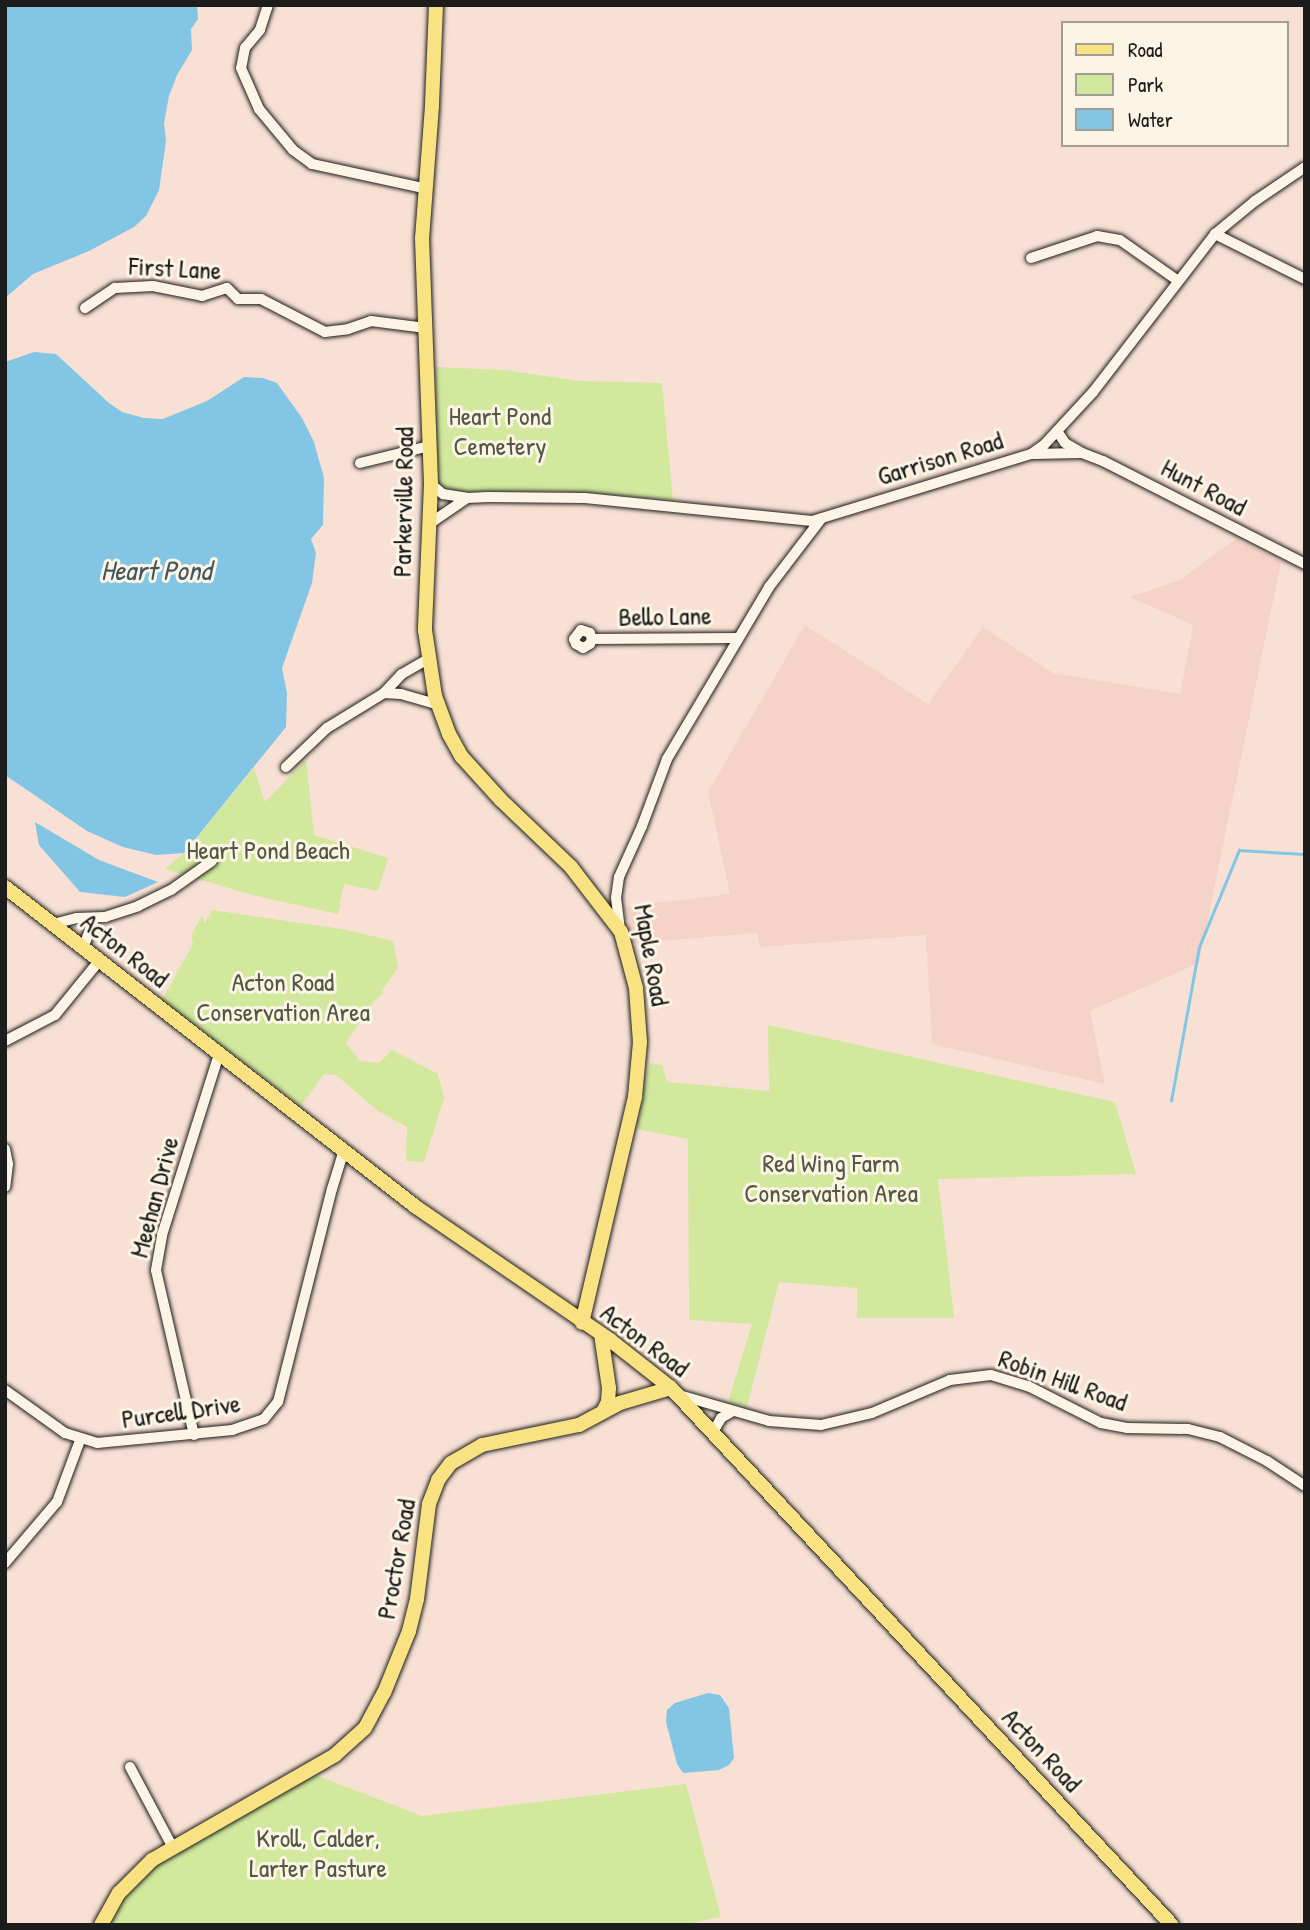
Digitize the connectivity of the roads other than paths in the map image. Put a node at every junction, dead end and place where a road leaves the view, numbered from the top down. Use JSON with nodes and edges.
{"nodes":[{"id":1,"x":268,"y":5,"type":"edge"},
{"id":2,"x":436,"y":5,"type":"edge"},
{"id":3,"x":1305,"y":167,"type":"edge"},
{"id":4,"x":423,"y":188,"type":"junction"},
{"id":5,"x":1215,"y":234,"type":"junction"},
{"id":6,"x":1031,"y":258,"type":"dead end"},
{"id":7,"x":1305,"y":279,"type":"edge"},
{"id":8,"x":1177,"y":280,"type":"junction"},
{"id":9,"x":85,"y":308,"type":"dead end"},
{"id":10,"x":426,"y":328,"type":"junction"},
{"id":11,"x":1057,"y":431,"type":"junction"},
{"id":12,"x":430,"y":446,"type":"junction"},
{"id":13,"x":1082,"y":453,"type":"junction"},
{"id":14,"x":1031,"y":454,"type":"junction"},
{"id":15,"x":360,"y":463,"type":"dead end"},
{"id":16,"x":431,"y":484,"type":"junction"},
{"id":17,"x":467,"y":498,"type":"junction"},
{"id":18,"x":821,"y":519,"type":"junction"},
{"id":19,"x":429,"y":524,"type":"junction"},
{"id":20,"x":1305,"y":564,"type":"edge"},
{"id":21,"x":738,"y":638,"type":"junction"},
{"id":22,"x":592,"y":639,"type":"dead end"},
{"id":23,"x":428,"y":659,"type":"junction"},
{"id":24,"x":384,"y":694,"type":"junction"},
{"id":25,"x":437,"y":704,"type":"junction"},
{"id":26,"x":286,"y":767,"type":"dead end"},
{"id":27,"x":212,"y":861,"type":"dead end"},
{"id":28,"x":5,"y":887,"type":"edge"},
{"id":29,"x":94,"y":919,"type":"junction"},
{"id":30,"x":53,"y":924,"type":"junction"},
{"id":31,"x":621,"y":932,"type":"junction"},
{"id":32,"x":83,"y":948,"type":"junction"},
{"id":33,"x":99,"y":961,"type":"junction"},
{"id":34,"x":5,"y":1041,"type":"edge"},
{"id":35,"x":219,"y":1054,"type":"junction"},
{"id":36,"x":5,"y":1149,"type":"edge"},
{"id":37,"x":344,"y":1150,"type":"junction"},
{"id":38,"x":5,"y":1187,"type":"edge"},
{"id":39,"x":582,"y":1322,"type":"junction"},
{"id":40,"x":601,"y":1334,"type":"junction"},
{"id":41,"x":5,"y":1390,"type":"edge"},
{"id":42,"x":675,"y":1391,"type":"junction"},
{"id":43,"x":733,"y":1411,"type":"junction"},
{"id":44,"x":603,"y":1412,"type":"junction"},
{"id":45,"x":713,"y":1432,"type":"junction"},
{"id":46,"x":194,"y":1435,"type":"junction"},
{"id":47,"x":80,"y":1440,"type":"junction"},
{"id":48,"x":1305,"y":1486,"type":"edge"},
{"id":49,"x":5,"y":1563,"type":"edge"},
{"id":50,"x":130,"y":1767,"type":"dead end"},
{"id":51,"x":173,"y":1848,"type":"junction"},
{"id":52,"x":101,"y":1925,"type":"edge"},
{"id":53,"x":1172,"y":1925,"type":"edge"}],
"edges":[{"from":1,"to":4,"type":"street"},
{"from":2,"to":4,"type":"main road","name":"Parkerville Road"},
{"from":3,"to":5,"type":"street","name":"Garrison Road"},
{"from":4,"to":10,"type":"main road","name":"Parkerville Road"},
{"from":5,"to":7,"type":"street"},
{"from":5,"to":8,"type":"street","name":"Garrison Road"},
{"from":6,"to":8,"type":"street"},
{"from":8,"to":11,"type":"street","name":"Garrison Road"},
{"from":9,"to":10,"type":"street","name":"First Lane"},
{"from":10,"to":12,"type":"main road","name":"Parkerville Road"},
{"from":11,"to":13,"type":"street","name":"Hunt Road"},
{"from":11,"to":14,"type":"street","name":"Garrison Road"},
{"from":12,"to":15,"type":"street"},
{"from":12,"to":16,"type":"main road","name":"Parkerville Road"},
{"from":13,"to":14,"type":"street","name":"Hunt Road"},
{"from":13,"to":20,"type":"street","name":"Hunt Road"},
{"from":14,"to":18,"type":"street","name":"Garrison Road"},
{"from":16,"to":17,"type":"street","name":"Garrison Road"},
{"from":16,"to":19,"type":"main road","name":"Parkerville Road"},
{"from":17,"to":18,"type":"street","name":"Garrison Road"},
{"from":17,"to":19,"type":"street"},
{"from":18,"to":21,"type":"street","name":"Maple Road"},
{"from":19,"to":23,"type":"main road","name":"Parkerville Road"},
{"from":21,"to":22,"type":"street","name":"Bello Lane"},
{"from":21,"to":31,"type":"street","name":"Maple Road"},
{"from":23,"to":24,"type":"street"},
{"from":23,"to":25,"type":"main road","name":"Parkerville Road"},
{"from":24,"to":25,"type":"street"},
{"from":24,"to":26,"type":"street"},
{"from":25,"to":31,"type":"main road","name":"Parkerville Road"},
{"from":27,"to":29,"type":"street"},
{"from":28,"to":30,"type":"main road","name":"Acton Road"},
{"from":29,"to":30,"type":"street"},
{"from":29,"to":32,"type":"street"},
{"from":30,"to":32,"type":"main road","name":"Acton Road"},
{"from":31,"to":39,"type":"main road","name":"Maple Road"},
{"from":32,"to":33,"type":"main road","name":"Acton Road"},
{"from":33,"to":34,"type":"street"},
{"from":33,"to":35,"type":"main road","name":"Acton Road"},
{"from":35,"to":37,"type":"main road","name":"Acton Road"},
{"from":35,"to":46,"type":"street","name":"Meehan Drive"},
{"from":36,"to":38,"type":"street"},
{"from":37,"to":39,"type":"main road","name":"Acton Road"},
{"from":37,"to":46,"type":"street","name":"Purcell Drive"},
{"from":39,"to":40,"type":"main road","name":"Acton Road"},
{"from":40,"to":42,"type":"main road","name":"Acton Road"},
{"from":40,"to":44,"type":"main road"},
{"from":41,"to":47,"type":"street","name":"Purcell Drive"},
{"from":42,"to":43,"type":"street","name":"Robin Hill Road"},
{"from":42,"to":44,"type":"main road","name":"Proctor Road"},
{"from":42,"to":45,"type":"main road","name":"Acton Road"},
{"from":43,"to":45,"type":"street"},
{"from":43,"to":48,"type":"street","name":"Robin Hill Road"},
{"from":44,"to":51,"type":"main road","name":"Proctor Road"},
{"from":45,"to":53,"type":"main road","name":"Acton Road"},
{"from":46,"to":47,"type":"street","name":"Purcell Drive"},
{"from":47,"to":49,"type":"street"},
{"from":50,"to":51,"type":"street"},
{"from":51,"to":52,"type":"main road","name":"Proctor Road"}]}
